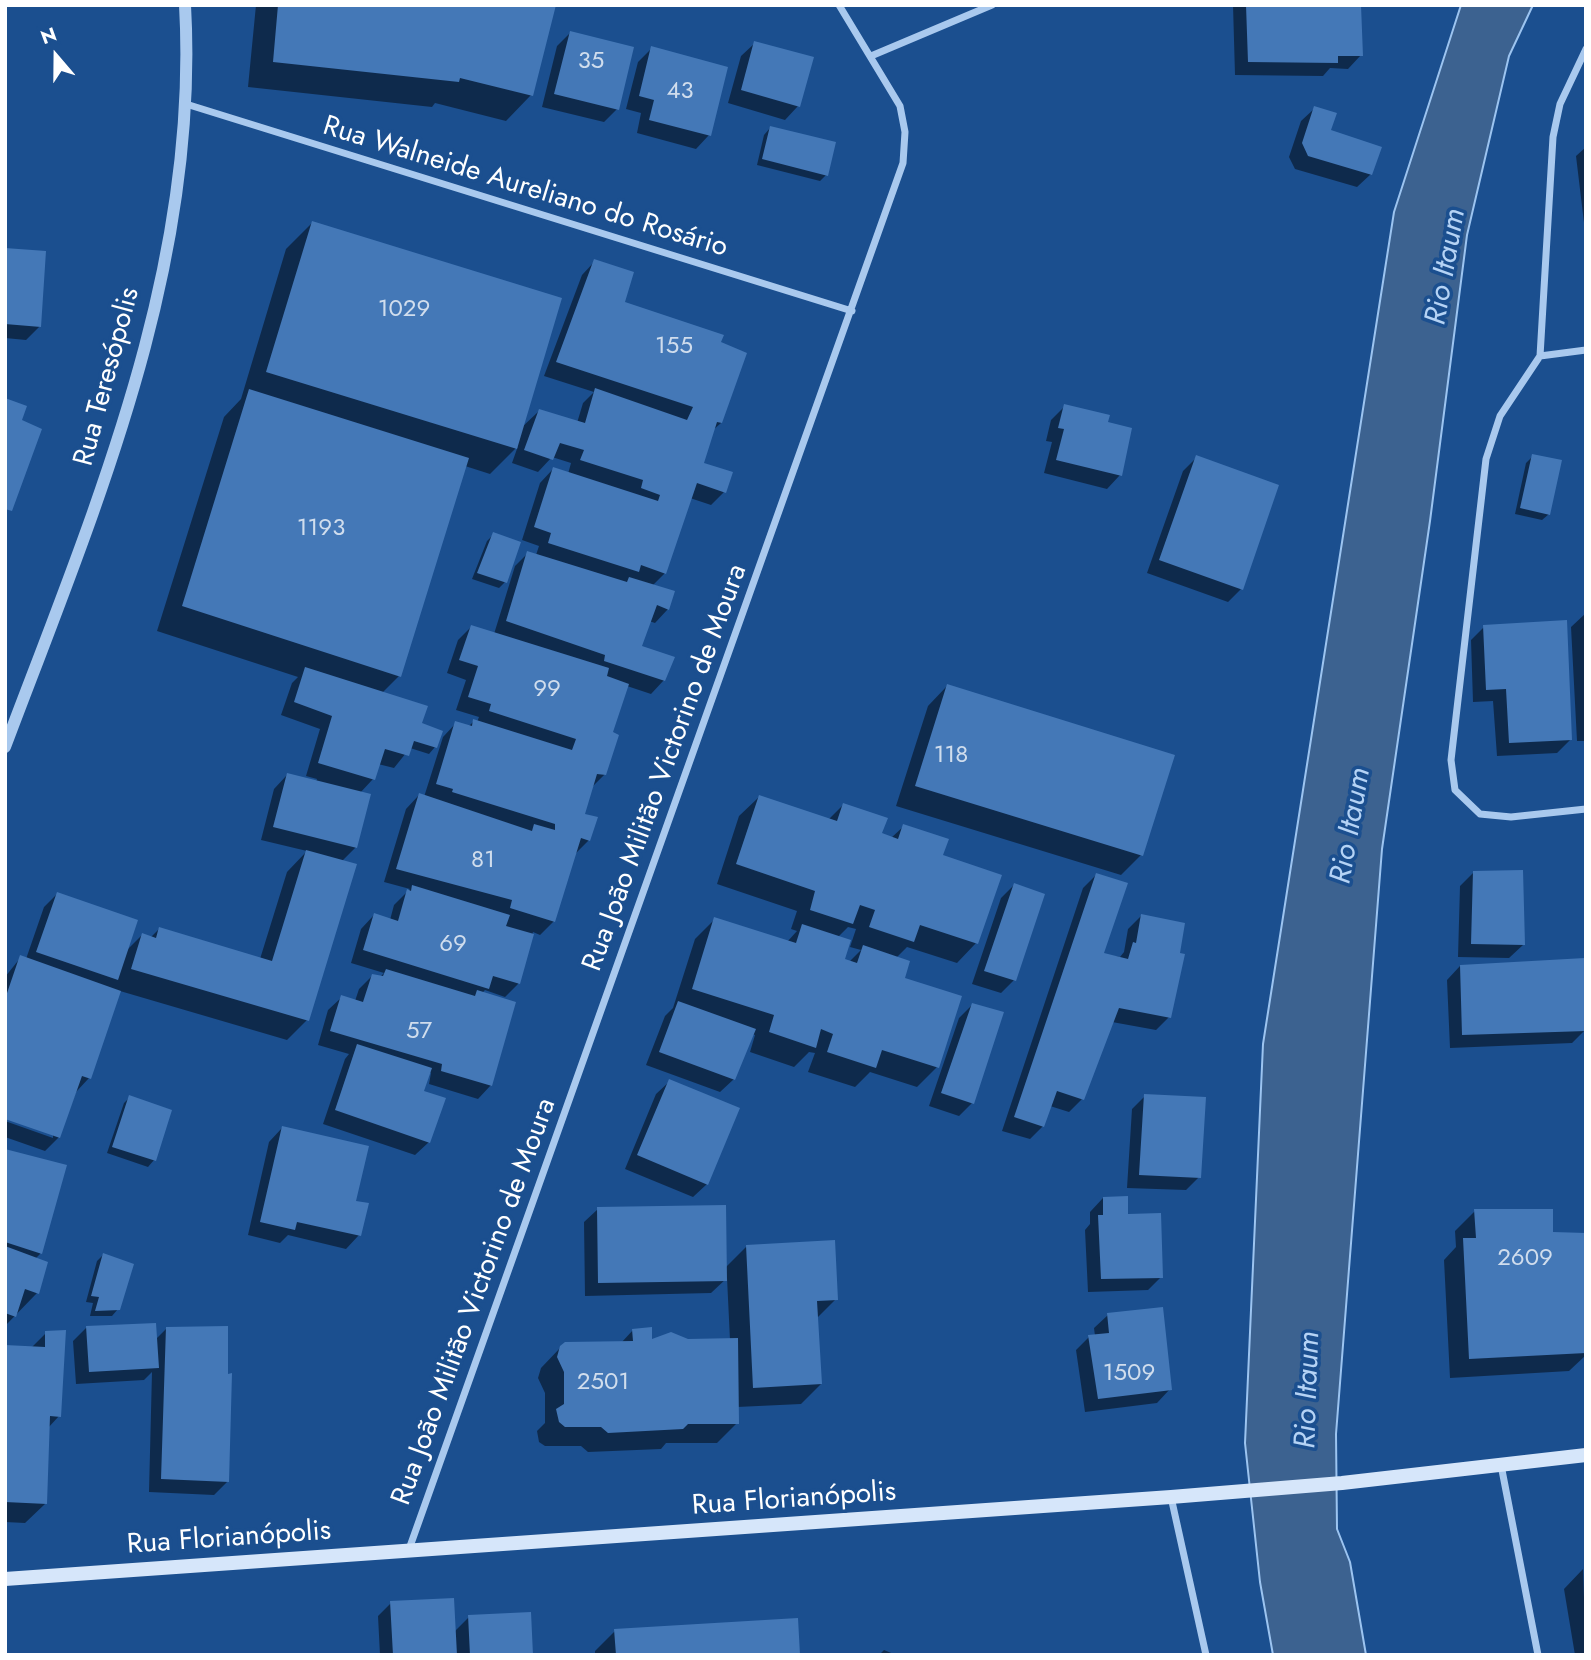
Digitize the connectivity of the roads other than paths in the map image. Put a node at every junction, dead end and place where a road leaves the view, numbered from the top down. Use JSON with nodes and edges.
{"nodes":[{"id":1,"x":185,"y":5,"type":"edge"},
{"id":2,"x":839,"y":5,"type":"edge"},
{"id":3,"x":992,"y":5,"type":"edge"},
{"id":4,"x":1586,"y":49,"type":"edge"},
{"id":5,"x":871,"y":57,"type":"junction"},
{"id":6,"x":186,"y":104,"type":"junction"},
{"id":7,"x":852,"y":311,"type":"junction"},
{"id":8,"x":1586,"y":350,"type":"edge"},
{"id":9,"x":1540,"y":356,"type":"junction"},
{"id":10,"x":5,"y":747,"type":"edge"},
{"id":11,"x":1586,"y":809,"type":"edge"},
{"id":12,"x":1586,"y":1455,"type":"edge"},
{"id":13,"x":1501,"y":1465,"type":"junction"},
{"id":14,"x":1171,"y":1497,"type":"junction"},
{"id":15,"x":408,"y":1552,"type":"junction"},
{"id":16,"x":5,"y":1579,"type":"edge"},
{"id":17,"x":1206,"y":1655,"type":"edge"},
{"id":18,"x":1538,"y":1655,"type":"edge"}],
"edges":[{"from":1,"to":6,"type":"street","name":"Rua Teresópolis"},
{"from":2,"to":5,"type":"street","name":"Rua João Militão Victorino de Moura"},
{"from":3,"to":5,"type":"street"},
{"from":4,"to":9,"type":"street"},
{"from":5,"to":7,"type":"street","name":"Rua João Militão Victorino de Moura"},
{"from":6,"to":7,"type":"street","name":"Rua Walneide Aureliano do Rosário"},
{"from":6,"to":10,"type":"street","name":"Rua Teresópolis"},
{"from":7,"to":15,"type":"street","name":"Rua João Militão Victorino de Moura"},
{"from":8,"to":9,"type":"street"},
{"from":9,"to":11,"type":"street"},
{"from":12,"to":13,"type":"main road","name":"Rua Florianópolis"},
{"from":13,"to":14,"type":"main road","name":"Rua Florianópolis"},
{"from":13,"to":18,"type":"street"},
{"from":14,"to":15,"type":"main road","name":"Rua Florianópolis"},
{"from":14,"to":17,"type":"street"},
{"from":15,"to":16,"type":"main road","name":"Rua Florianópolis"}]}
